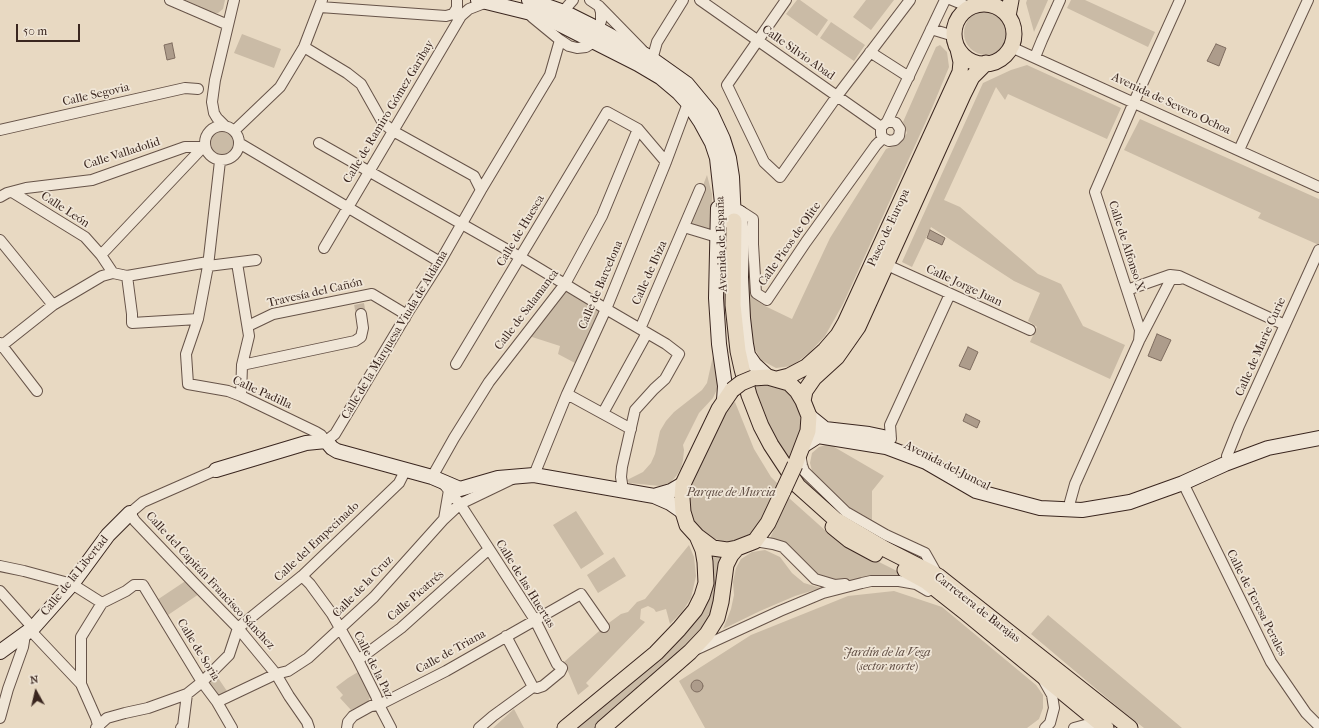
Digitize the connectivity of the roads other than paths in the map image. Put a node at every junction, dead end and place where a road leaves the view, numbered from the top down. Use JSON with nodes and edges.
{"nodes":[{"id":1,"x":170,"y":0,"type":"edge"},
{"id":2,"x":234,"y":0,"type":"edge"},
{"id":3,"x":457,"y":0,"type":"edge"},
{"id":4,"x":573,"y":0,"type":"edge"},
{"id":5,"x":590,"y":0,"type":"edge"},
{"id":6,"x":683,"y":0,"type":"edge"},
{"id":7,"x":700,"y":0,"type":"edge"},
{"id":8,"x":786,"y":0,"type":"edge"},
{"id":9,"x":910,"y":0,"type":"edge"},
{"id":10,"x":945,"y":0,"type":"edge"},
{"id":11,"x":952,"y":0,"type":"edge"},
{"id":12,"x":1011,"y":0,"type":"edge"},
{"id":13,"x":1060,"y":0,"type":"edge"},
{"id":14,"x":1180,"y":0,"type":"edge"},
{"id":15,"x":1308,"y":0,"type":"edge"},
{"id":16,"x":483,"y":1,"type":"edge"},
{"id":17,"x":988,"y":2,"type":"edge"},
{"id":18,"x":322,"y":3,"type":"edge"},
{"id":19,"x":599,"y":3,"type":"edge"},
{"id":20,"x":711,"y":3,"type":"edge"},
{"id":21,"x":527,"y":6,"type":"edge"},
{"id":22,"x":969,"y":7,"type":"junction"},
{"id":23,"x":450,"y":16,"type":"junction"},
{"id":24,"x":1008,"y":16,"type":"junction"},
{"id":25,"x":562,"y":18,"type":"junction"},
{"id":26,"x":228,"y":25,"type":"junction"},
{"id":27,"x":456,"y":26,"type":"junction"},
{"id":28,"x":931,"y":29,"type":"junction"},
{"id":29,"x":596,"y":35,"type":"junction"},
{"id":30,"x":560,"y":40,"type":"junction"},
{"id":31,"x":757,"y":40,"type":"junction"},
{"id":32,"x":956,"y":43,"type":"junction"},
{"id":33,"x":1011,"y":46,"type":"junction"},
{"id":34,"x":304,"y":47,"type":"junction"},
{"id":35,"x":870,"y":52,"type":"junction"},
{"id":36,"x":1035,"y":57,"type":"junction"},
{"id":37,"x":651,"y":58,"type":"junction"},
{"id":38,"x":986,"y":63,"type":"junction"},
{"id":39,"x":909,"y":77,"type":"junction"},
{"id":40,"x":215,"y":80,"type":"junction"},
{"id":41,"x":198,"y":89,"type":"junction"},
{"id":42,"x":837,"y":96,"type":"junction"},
{"id":43,"x":212,"y":102,"type":"junction"},
{"id":44,"x":1134,"y":102,"type":"junction"},
{"id":45,"x":688,"y":103,"type":"junction"},
{"id":46,"x":884,"y":125,"type":"junction"},
{"id":47,"x":230,"y":129,"type":"junction"},
{"id":48,"x":638,"y":129,"type":"junction"},
{"id":49,"x":0,"y":130,"type":"edge"},
{"id":50,"x":392,"y":130,"type":"junction"},
{"id":51,"x":883,"y":138,"type":"junction"},
{"id":52,"x":239,"y":143,"type":"junction"},
{"id":53,"x":319,"y":143,"type":"dead end"},
{"id":54,"x":204,"y":146,"type":"junction"},
{"id":55,"x":1239,"y":150,"type":"junction"},
{"id":56,"x":220,"y":161,"type":"junction"},
{"id":57,"x":666,"y":162,"type":"junction"},
{"id":58,"x":369,"y":172,"type":"junction"},
{"id":59,"x":726,"y":180,"type":"junction"},
{"id":60,"x":1319,"y":187,"type":"edge"},
{"id":61,"x":700,"y":189,"type":"dead end"},
{"id":62,"x":481,"y":190,"type":"junction"},
{"id":63,"x":12,"y":192,"type":"junction"},
{"id":64,"x":0,"y":196,"type":"edge"},
{"id":65,"x":347,"y":208,"type":"junction"},
{"id":66,"x":733,"y":217,"type":"junction"},
{"id":67,"x":461,"y":224,"type":"junction"},
{"id":68,"x":684,"y":227,"type":"junction"},
{"id":69,"x":717,"y":237,"type":"junction"},
{"id":70,"x":0,"y":240,"type":"edge"},
{"id":71,"x":324,"y":248,"type":"dead end"},
{"id":72,"x":1319,"y":250,"type":"edge"},
{"id":73,"x":100,"y":255,"type":"junction"},
{"id":74,"x":520,"y":257,"type":"junction"},
{"id":75,"x":256,"y":260,"type":"dead end"},
{"id":76,"x":440,"y":262,"type":"junction"},
{"id":77,"x":237,"y":263,"type":"junction"},
{"id":78,"x":208,"y":264,"type":"junction"},
{"id":79,"x":887,"y":265,"type":"junction"},
{"id":80,"x":113,"y":273,"type":"junction"},
{"id":81,"x":127,"y":276,"type":"junction"},
{"id":82,"x":1187,"y":280,"type":"junction"},
{"id":83,"x":565,"y":284,"type":"junction"},
{"id":84,"x":1127,"y":290,"type":"junction"},
{"id":85,"x":950,"y":294,"type":"junction"},
{"id":86,"x":53,"y":305,"type":"junction"},
{"id":87,"x":606,"y":310,"type":"junction"},
{"id":88,"x":361,"y":314,"type":"tunnel mouth"},
{"id":89,"x":405,"y":318,"type":"junction"},
{"id":90,"x":198,"y":319,"type":"junction"},
{"id":91,"x":1285,"y":325,"type":"junction"},
{"id":92,"x":248,"y":326,"type":"junction"},
{"id":93,"x":1030,"y":330,"type":"dead end"},
{"id":94,"x":643,"y":332,"type":"junction"},
{"id":95,"x":1139,"y":341,"type":"junction"},
{"id":96,"x":1,"y":345,"type":"edge"},
{"id":97,"x":456,"y":364,"type":"dead end"},
{"id":98,"x":242,"y":365,"type":"junction"},
{"id":99,"x":766,"y":378,"type":"junction"},
{"id":100,"x":37,"y":391,"type":"dead end"},
{"id":101,"x":567,"y":394,"type":"junction"},
{"id":102,"x":728,"y":395,"type":"junction"},
{"id":103,"x":241,"y":396,"type":"junction"},
{"id":104,"x":803,"y":401,"type":"junction"},
{"id":105,"x":603,"y":413,"type":"junction"},
{"id":106,"x":809,"y":416,"type":"junction"},
{"id":107,"x":631,"y":429,"type":"junction"},
{"id":108,"x":1319,"y":431,"type":"edge"},
{"id":109,"x":1319,"y":438,"type":"edge"},
{"id":110,"x":891,"y":439,"type":"junction"},
{"id":111,"x":326,"y":441,"type":"junction"},
{"id":112,"x":799,"y":455,"type":"junction"},
{"id":113,"x":1227,"y":456,"type":"junction"},
{"id":114,"x":216,"y":470,"type":"joint"},
{"id":115,"x":406,"y":470,"type":"junction"},
{"id":116,"x":534,"y":475,"type":"junction"},
{"id":117,"x":518,"y":476,"type":"junction"},
{"id":118,"x":441,"y":483,"type":"junction"},
{"id":119,"x":1183,"y":483,"type":"junction"},
{"id":120,"x":683,"y":484,"type":"junction"},
{"id":121,"x":623,"y":490,"type":"junction"},
{"id":122,"x":791,"y":490,"type":"junction"},
{"id":123,"x":654,"y":496,"type":"junction"},
{"id":124,"x":1070,"y":502,"type":"junction"},
{"id":125,"x":460,"y":504,"type":"junction"},
{"id":126,"x":683,"y":512,"type":"junction"},
{"id":127,"x":130,"y":513,"type":"junction"},
{"id":128,"x":444,"y":519,"type":"junction"},
{"id":129,"x":697,"y":536,"type":"junction"},
{"id":130,"x":755,"y":541,"type":"junction"},
{"id":131,"x":737,"y":548,"type":"junction"},
{"id":132,"x":489,"y":549,"type":"junction"},
{"id":133,"x":0,"y":566,"type":"edge"},
{"id":134,"x":302,"y":576,"type":"junction"},
{"id":135,"x":938,"y":576,"type":"junction"},
{"id":136,"x":862,"y":583,"type":"junction"},
{"id":137,"x":72,"y":584,"type":"junction"},
{"id":138,"x":0,"y":592,"type":"edge"},
{"id":139,"x":102,"y":603,"type":"junction"},
{"id":140,"x":965,"y":612,"type":"junction"},
{"id":141,"x":535,"y":620,"type":"junction"},
{"id":142,"x":604,"y":627,"type":"dead end"},
{"id":143,"x":238,"y":628,"type":"junction"},
{"id":144,"x":341,"y":629,"type":"junction"},
{"id":145,"x":29,"y":631,"type":"junction"},
{"id":146,"x":506,"y":636,"type":"junction"},
{"id":147,"x":0,"y":652,"type":"edge"},
{"id":148,"x":690,"y":652,"type":"junction"},
{"id":149,"x":358,"y":660,"type":"junction"},
{"id":150,"x":1037,"y":671,"type":"junction"},
{"id":151,"x":276,"y":674,"type":"junction"},
{"id":152,"x":202,"y":682,"type":"junction"},
{"id":153,"x":81,"y":684,"type":"junction"},
{"id":154,"x":533,"y":687,"type":"junction"},
{"id":155,"x":187,"y":694,"type":"junction"},
{"id":156,"x":217,"y":702,"type":"junction"},
{"id":157,"x":379,"y":705,"type":"junction"},
{"id":158,"x":0,"y":718,"type":"edge"},
{"id":159,"x":1319,"y":726,"type":"edge"},
{"id":160,"x":98,"y":728,"type":"edge"},
{"id":161,"x":181,"y":728,"type":"edge"},
{"id":162,"x":232,"y":728,"type":"edge"},
{"id":163,"x":308,"y":728,"type":"edge"},
{"id":164,"x":347,"y":728,"type":"edge"},
{"id":165,"x":391,"y":728,"type":"edge"},
{"id":166,"x":480,"y":728,"type":"edge"},
{"id":167,"x":565,"y":728,"type":"edge"},
{"id":168,"x":603,"y":728,"type":"edge"},
{"id":169,"x":1045,"y":728,"type":"edge"},
{"id":170,"x":1074,"y":728,"type":"edge"},
{"id":171,"x":1096,"y":728,"type":"edge"},
{"id":172,"x":1106,"y":728,"type":"edge"},
{"id":173,"x":1130,"y":728,"type":"edge"}],
"edges":[{"from":1,"to":26,"type":"street"},
{"from":2,"to":26,"type":"street"},
{"from":3,"to":23,"type":"street"},
{"from":4,"to":25,"type":"street"},
{"from":5,"to":19,"type":"street"},
{"from":6,"to":37,"type":"street"},
{"from":7,"to":20,"type":"street","name":"Calle Silvio Abad"},
{"from":8,"to":31,"type":"street"},
{"from":9,"to":35,"type":"street"},
{"from":10,"to":28,"type":"street"},
{"from":11,"to":22,"type":"street"},
{"from":12,"to":24,"type":"main road"},
{"from":13,"to":36,"type":"street"},
{"from":14,"to":44,"type":"street","name":"Calle de Alfonso X"},
{"from":15,"to":55,"type":"street"},
{"from":16,"to":21,"type":"street","name":"Avenida de España"},
{"from":16,"to":27,"type":"street","name":"Calle de Ramiro Gómez Garibay"},
{"from":17,"to":22,"type":"main road"},
{"from":17,"to":24,"type":"main road"},
{"from":18,"to":23,"type":"street"},
{"from":18,"to":34,"type":"street"},
{"from":19,"to":29,"type":"street"},
{"from":19,"to":37,"type":"street"},
{"from":20,"to":31,"type":"street","name":"Calle Silvio Abad"},
{"from":21,"to":25,"type":"street","name":"Avenida de España"},
{"from":21,"to":30,"type":"street"},
{"from":22,"to":32,"type":"main road"},
{"from":23,"to":27,"type":"street"},
{"from":24,"to":33,"type":"main road"},
{"from":25,"to":29,"type":"street","name":"Avenida de España"},
{"from":25,"to":30,"type":"street","name":"Calle de la Marquesa Viuda de Aldama"},
{"from":26,"to":40,"type":"street"},
{"from":27,"to":50,"type":"street","name":"Calle de Ramiro Gómez Garibay"},
{"from":28,"to":32,"type":"street"},
{"from":28,"to":39,"type":"street"},
{"from":29,"to":30,"type":"street"},
{"from":29,"to":37,"type":"street","name":"Avenida de España"},
{"from":29,"to":45,"type":"street","name":"Avenida de España"},
{"from":30,"to":62,"type":"street","name":"Calle de la Marquesa Viuda de Aldama"},
{"from":31,"to":42,"type":"street","name":"Calle Silvio Abad"},
{"from":31,"to":42,"type":"street"},
{"from":32,"to":38,"type":"main road"},
{"from":32,"to":99,"type":"main road","name":"Paseo de Europa"},
{"from":33,"to":36,"type":"street","name":"Avenida de Severo Ochoa"},
{"from":33,"to":38,"type":"main road"},
{"from":34,"to":47,"type":"street"},
{"from":34,"to":50,"type":"street"},
{"from":35,"to":39,"type":"street"},
{"from":35,"to":42,"type":"street"},
{"from":36,"to":44,"type":"street","name":"Avenida de Severo Ochoa"},
{"from":37,"to":59,"type":"street","name":"Avenida de España"},
{"from":38,"to":79,"type":"main road","name":"Paseo de Europa"},
{"from":39,"to":46,"type":"street"},
{"from":40,"to":41,"type":"street"},
{"from":40,"to":43,"type":"street"},
{"from":41,"to":43,"type":"street"},
{"from":41,"to":49,"type":"street","name":"Calle Segovia"},
{"from":42,"to":46,"type":"street","name":"Calle Silvio Abad"},
{"from":43,"to":47,"type":"street"},
{"from":44,"to":55,"type":"street","name":"Avenida de Severo Ochoa"},
{"from":44,"to":84,"type":"street","name":"Calle de Alfonso X"},
{"from":45,"to":57,"type":"street","name":"Calle de Barcelona"},
{"from":45,"to":59,"type":"street","name":"Avenida de España"},
{"from":46,"to":51,"type":"street"},
{"from":46,"to":51,"type":"street"},
{"from":47,"to":52,"type":"street"},
{"from":47,"to":54,"type":"street"},
{"from":48,"to":57,"type":"street"},
{"from":48,"to":74,"type":"street","name":"Calle de Huesca"},
{"from":48,"to":83,"type":"street","name":"Calle de Salamanca"},
{"from":50,"to":58,"type":"street","name":"Calle de Ramiro Gómez Garibay"},
{"from":50,"to":62,"type":"street"},
{"from":51,"to":66,"type":"street","name":"Calle Picos de Olite"},
{"from":52,"to":56,"type":"street"},
{"from":52,"to":65,"type":"street"},
{"from":53,"to":58,"type":"street"},
{"from":54,"to":56,"type":"street"},
{"from":54,"to":63,"type":"street","name":"Calle Valladolid"},
{"from":54,"to":73,"type":"street"},
{"from":55,"to":60,"type":"street","name":"Avenida de Severo Ochoa"},
{"from":56,"to":78,"type":"street"},
{"from":57,"to":87,"type":"street","name":"Calle de Barcelona"},
{"from":58,"to":65,"type":"street","name":"Calle de Ramiro Gómez Garibay"},
{"from":58,"to":67,"type":"street"},
{"from":59,"to":66,"type":"street","name":"Avenida de España"},
{"from":59,"to":69,"type":"street"},
{"from":61,"to":68,"type":"street","name":"Calle de Ibiza"},
{"from":62,"to":67,"type":"street","name":"Calle de la Marquesa Viuda de Aldama"},
{"from":63,"to":64,"type":"street","name":"Calle Valladolid"},
{"from":63,"to":73,"type":"street","name":"Calle León"},
{"from":65,"to":71,"type":"street","name":"Calle de Ramiro Gómez Garibay"},
{"from":65,"to":76,"type":"street"},
{"from":66,"to":99,"type":"street"},
{"from":66,"to":122,"type":"main road","name":"Avenida de España"},
{"from":67,"to":74,"type":"street"},
{"from":67,"to":76,"type":"street","name":"Calle de la Marquesa Viuda de Aldama"},
{"from":68,"to":69,"type":"street"},
{"from":68,"to":94,"type":"street","name":"Calle de Ibiza"},
{"from":69,"to":102,"type":"street"},
{"from":70,"to":86,"type":"street"},
{"from":72,"to":91,"type":"street","name":"Calle de Marie Curie"},
{"from":73,"to":80,"type":"street","name":"Calle León"},
{"from":74,"to":83,"type":"street"},
{"from":74,"to":97,"type":"street","name":"Calle de Huesca"},
{"from":75,"to":77,"type":"street"},
{"from":76,"to":89,"type":"street","name":"Calle de la Marquesa Viuda de Aldama"},
{"from":77,"to":78,"type":"street"},
{"from":77,"to":92,"type":"street"},
{"from":78,"to":81,"type":"street"},
{"from":78,"to":90,"type":"street"},
{"from":79,"to":85,"type":"street","name":"Calle Jorge Juan"},
{"from":79,"to":104,"type":"main road","name":"Paseo de Europa"},
{"from":80,"to":81,"type":"street"},
{"from":80,"to":86,"type":"street"},
{"from":81,"to":90,"type":"street"},
{"from":82,"to":84,"type":"street"},
{"from":82,"to":91,"type":"street"},
{"from":82,"to":95,"type":"street"},
{"from":83,"to":87,"type":"street"},
{"from":83,"to":118,"type":"street","name":"Calle de Salamanca"},
{"from":84,"to":95,"type":"street","name":"Calle de Alfonso X"},
{"from":85,"to":93,"type":"street","name":"Calle Jorge Juan"},
{"from":85,"to":110,"type":"street"},
{"from":86,"to":96,"type":"street"},
{"from":87,"to":94,"type":"street"},
{"from":87,"to":101,"type":"street","name":"Calle de Barcelona"},
{"from":88,"to":98,"type":"street"},
{"from":89,"to":92,"type":"street","name":"Travesía del Cañón"},
{"from":89,"to":111,"type":"street","name":"Calle de la Marquesa Viuda de Aldama"},
{"from":90,"to":103,"type":"street","name":"Calle Padilla"},
{"from":91,"to":113,"type":"street","name":"Calle de Marie Curie"},
{"from":92,"to":98,"type":"street"},
{"from":94,"to":105,"type":"street","name":"Calle de Ibiza"},
{"from":94,"to":107,"type":"street"},
{"from":95,"to":124,"type":"street","name":"Calle de Alfonso X"},
{"from":96,"to":100,"type":"street"},
{"from":98,"to":103,"type":"street"},
{"from":99,"to":102,"type":"main road","name":"Paseo de Europa","bridge":true},
{"from":99,"to":104,"type":"main road"},
{"from":101,"to":105,"type":"street"},
{"from":101,"to":116,"type":"street","name":"Calle de Barcelona"},
{"from":102,"to":120,"type":"main road"},
{"from":103,"to":111,"type":"street","name":"Calle Padilla"},
{"from":104,"to":106,"type":"main road"},
{"from":105,"to":107,"type":"street"},
{"from":106,"to":110,"type":"street","name":"Avenida del Juncal"},
{"from":106,"to":112,"type":"main road"},
{"from":107,"to":121,"type":"street"},
{"from":108,"to":113,"type":"street","name":"Avenida del Juncal"},
{"from":109,"to":119,"type":"street","name":"Avenida del Juncal"},
{"from":110,"to":124,"type":"street","name":"Avenida del Juncal"},
{"from":111,"to":114,"type":"street"},
{"from":111,"to":115,"type":"street"},
{"from":112,"to":119,"type":"street","name":"Avenida del Juncal"},
{"from":112,"to":122,"type":"main road","bridge":true},
{"from":112,"to":135,"type":"street"},
{"from":113,"to":124,"type":"street","name":"Avenida del Juncal"},
{"from":114,"to":127,"type":"street"},
{"from":115,"to":118,"type":"street"},
{"from":115,"to":134,"type":"street","name":"Calle del Empecinado"},
{"from":116,"to":117,"type":"street"},
{"from":116,"to":121,"type":"street"},
{"from":117,"to":118,"type":"street"},
{"from":117,"to":125,"type":"street","name":"Calle de la Cruz"},
{"from":118,"to":125,"type":"street","name":"Calle de las Huertas"},
{"from":118,"to":128,"type":"street","name":"Calle de Salamanca"},
{"from":119,"to":159,"type":"street","name":"Calle de Teresa Perales"},
{"from":120,"to":123,"type":"street"},
{"from":120,"to":126,"type":"main road"},
{"from":121,"to":123,"type":"street"},
{"from":122,"to":130,"type":"main road"},
{"from":122,"to":135,"type":"main road","name":"Carretera de Barajas"},
{"from":122,"to":140,"type":"main road","name":"Carretera de Barajas"},
{"from":123,"to":126,"type":"street"},
{"from":125,"to":128,"type":"street","name":"Calle de la Cruz"},
{"from":125,"to":132,"type":"street","name":"Calle de las Huertas"},
{"from":126,"to":129,"type":"main road"},
{"from":127,"to":137,"type":"street","name":"Calle de la Libertad"},
{"from":127,"to":143,"type":"street","name":"Calle del Capitán Francisco Sánchez"},
{"from":128,"to":144,"type":"street","name":"Calle de la Cruz"},
{"from":129,"to":131,"type":"main road"},
{"from":129,"to":167,"type":"main road"},
{"from":130,"to":131,"type":"main road"},
{"from":130,"to":136,"type":"street"},
{"from":131,"to":148,"type":"main road"},
{"from":132,"to":141,"type":"street","name":"Calle de las Huertas"},
{"from":132,"to":149,"type":"street","name":"Calle Picatrés"},
{"from":133,"to":137,"type":"street"},
{"from":134,"to":143,"type":"street","name":"Calle del Empecinado"},
{"from":134,"to":144,"type":"street","name":"Calle de la Paz"},
{"from":135,"to":173,"type":"main road","name":"Carretera de Barajas"},
{"from":136,"to":140,"type":"street"},
{"from":136,"to":148,"type":"street"},
{"from":137,"to":139,"type":"street"},
{"from":137,"to":145,"type":"street","name":"Calle de la Libertad"},
{"from":138,"to":145,"type":"street"},
{"from":139,"to":152,"type":"street","name":"Calle de Soria"},
{"from":139,"to":153,"type":"street"},
{"from":140,"to":150,"type":"main road","name":"Carretera de Barajas"},
{"from":141,"to":142,"type":"street","name":"Calle de Triana"},
{"from":141,"to":146,"type":"street","name":"Calle de Triana"},
{"from":141,"to":154,"type":"street","name":"Calle de las Huertas"},
{"from":143,"to":151,"type":"street","name":"Calle del Capitán Francisco Sánchez"},
{"from":143,"to":152,"type":"street"},
{"from":144,"to":149,"type":"street","name":"Calle de la Paz"},
{"from":144,"to":151,"type":"street","name":"Calle de la Cruz"},
{"from":145,"to":147,"type":"street","name":"Calle de la Libertad"},
{"from":145,"to":153,"type":"street"},
{"from":145,"to":158,"type":"street"},
{"from":146,"to":154,"type":"street"},
{"from":146,"to":157,"type":"street","name":"Calle de Triana"},
{"from":148,"to":168,"type":"main road"},
{"from":149,"to":157,"type":"street","name":"Calle de la Paz"},
{"from":150,"to":169,"type":"street"},
{"from":150,"to":172,"type":"main road","name":"Carretera de Barajas"},
{"from":151,"to":156,"type":"street","name":"Calle de la Cruz"},
{"from":151,"to":163,"type":"street","name":"Calle del Capitán Francisco Sánchez"},
{"from":152,"to":155,"type":"street"},
{"from":152,"to":156,"type":"street","name":"Calle de Soria"},
{"from":153,"to":160,"type":"street"},
{"from":154,"to":166,"type":"street"},
{"from":155,"to":160,"type":"street"},
{"from":155,"to":161,"type":"street"},
{"from":156,"to":162,"type":"street","name":"Calle de Soria"},
{"from":157,"to":164,"type":"street","name":"Calle de Triana"},
{"from":157,"to":165,"type":"street","name":"Calle de la Paz"},
{"from":170,"to":171,"type":"street"}]}
